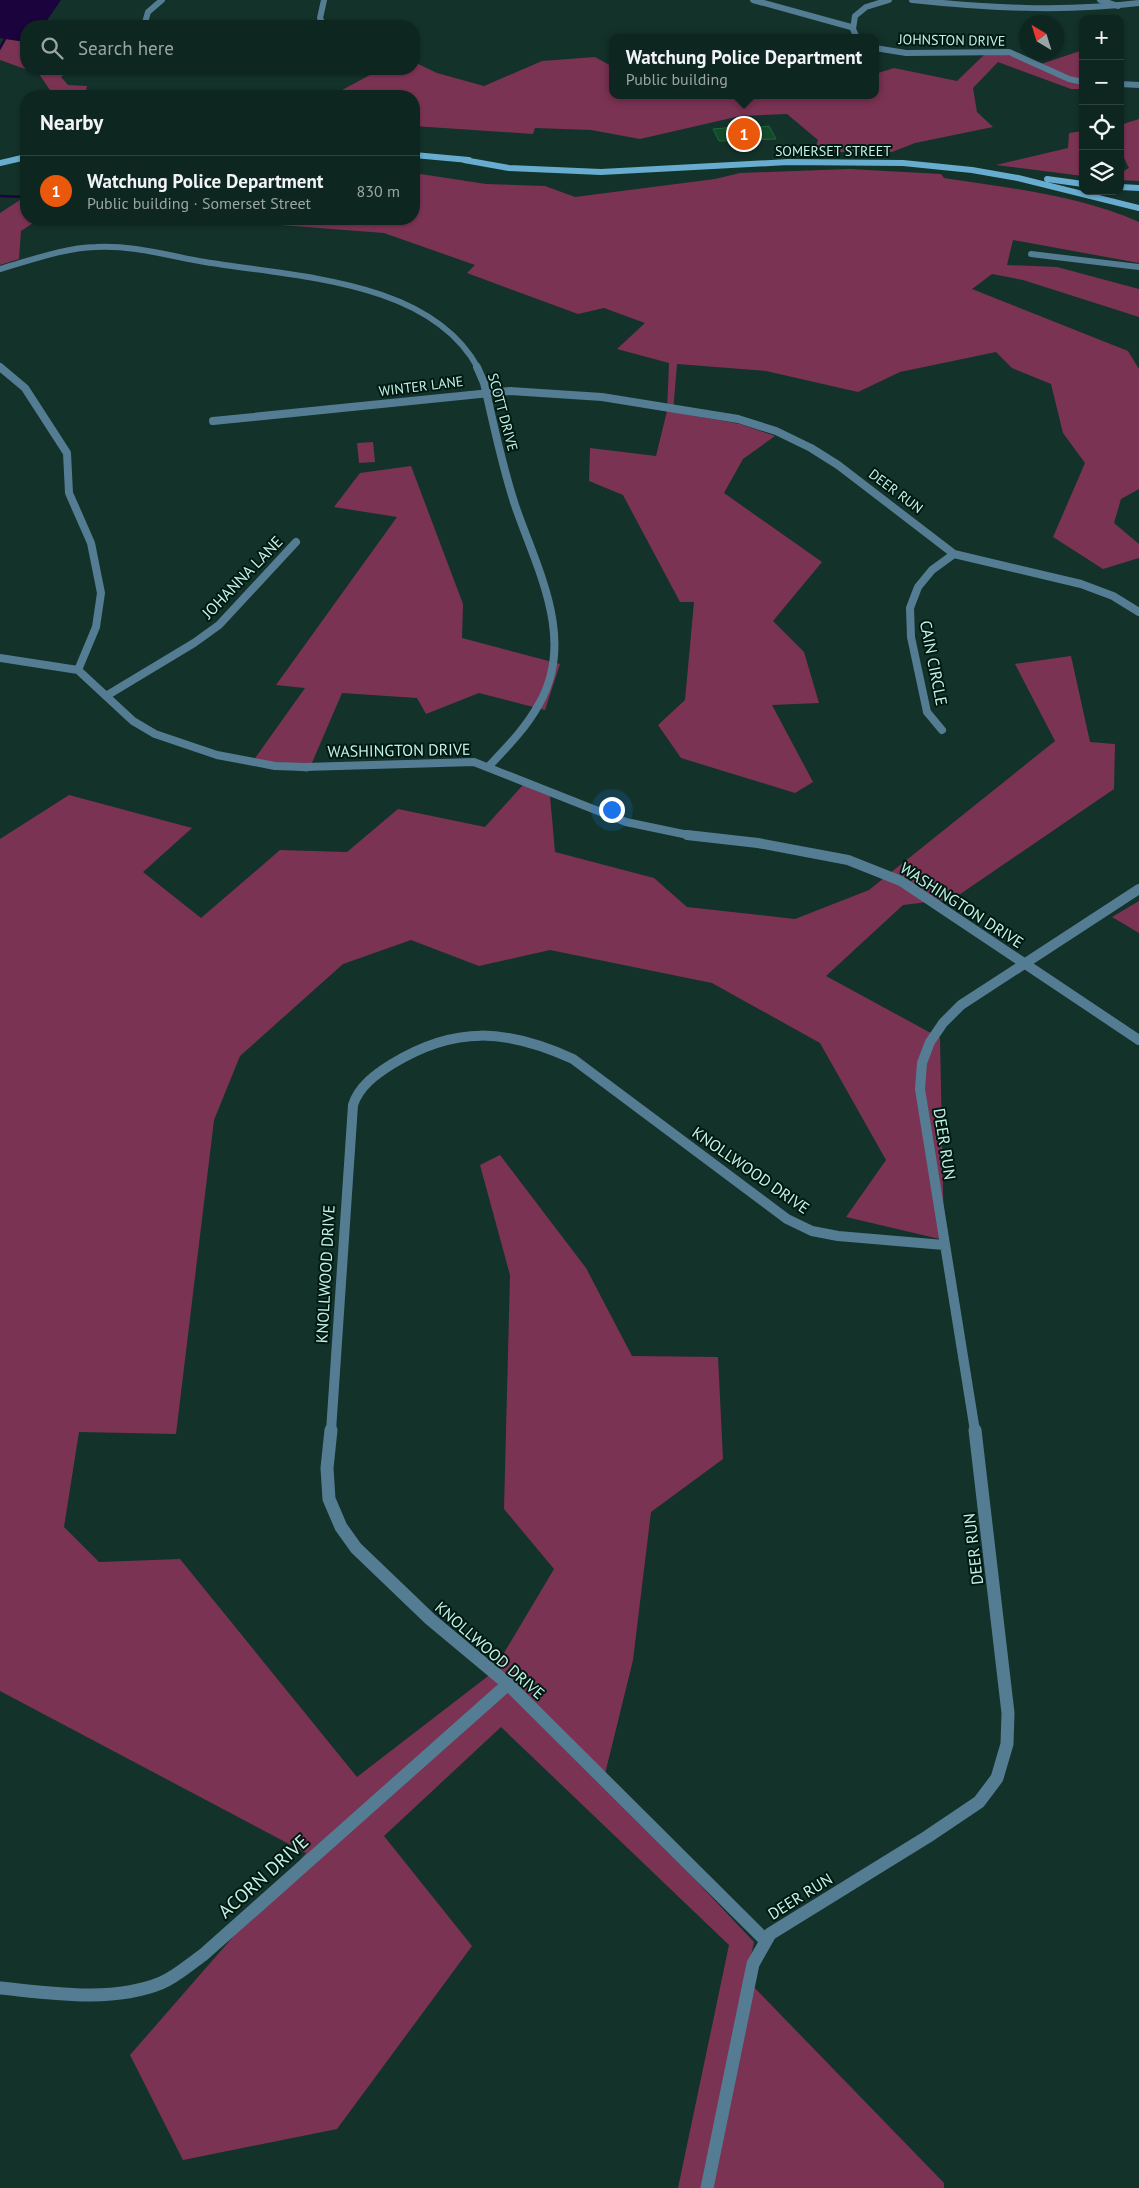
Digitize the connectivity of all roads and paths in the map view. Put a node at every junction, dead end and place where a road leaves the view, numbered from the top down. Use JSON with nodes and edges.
{"nodes":[{"id":1,"x":162,"y":0,"type":"edge"},
{"id":2,"x":324,"y":0,"type":"edge"},
{"id":3,"x":753,"y":0,"type":"edge"},
{"id":4,"x":890,"y":0,"type":"edge"},
{"id":5,"x":912,"y":0,"type":"edge"},
{"id":6,"x":1100,"y":0,"type":"edge"},
{"id":7,"x":1139,"y":3,"type":"edge"},
{"id":8,"x":1118,"y":6,"type":"junction"},
{"id":9,"x":146,"y":20,"type":"edge"},
{"id":10,"x":321,"y":20,"type":"edge"},
{"id":11,"x":851,"y":27,"type":"junction"},
{"id":12,"x":855,"y":34,"type":"edge"},
{"id":13,"x":879,"y":48,"type":"edge"},
{"id":14,"x":1079,"y":81,"type":"edge"},
{"id":15,"x":1124,"y":84,"type":"edge"},
{"id":16,"x":1139,"y":85,"type":"edge"},
{"id":17,"x":420,"y":156,"type":"edge"},
{"id":18,"x":20,"y":157,"type":"edge"},
{"id":19,"x":0,"y":158,"type":"edge"},
{"id":20,"x":20,"y":158,"type":"edge"},
{"id":21,"x":464,"y":160,"type":"junction"},
{"id":22,"x":0,"y":163,"type":"edge"},
{"id":23,"x":1079,"y":183,"type":"edge"},
{"id":24,"x":1124,"y":188,"type":"edge"},
{"id":25,"x":1139,"y":189,"type":"edge"},
{"id":26,"x":1107,"y":195,"type":"edge"},
{"id":27,"x":1139,"y":208,"type":"edge"},
{"id":28,"x":1031,"y":254,"type":"dead end"},
{"id":29,"x":1139,"y":267,"type":"edge"},
{"id":30,"x":0,"y":269,"type":"edge"},
{"id":31,"x":0,"y":367,"type":"edge"},
{"id":32,"x":486,"y":392,"type":"junction"},
{"id":33,"x":633,"y":402,"type":"joint"},
{"id":34,"x":213,"y":422,"type":"dead end"},
{"id":35,"x":296,"y":542,"type":"dead end"},
{"id":36,"x":954,"y":554,"type":"junction"},
{"id":37,"x":1139,"y":612,"type":"edge"},
{"id":38,"x":4,"y":659,"type":"edge"},
{"id":39,"x":0,"y":667,"type":"edge"},
{"id":40,"x":78,"y":670,"type":"junction"},
{"id":41,"x":106,"y":696,"type":"junction"},
{"id":42,"x":942,"y":730,"type":"dead end"},
{"id":43,"x":489,"y":766,"type":"junction"},
{"id":44,"x":1139,"y":889,"type":"edge"},
{"id":45,"x":1024,"y":964,"type":"junction"},
{"id":46,"x":1139,"y":1040,"type":"edge"},
{"id":47,"x":944,"y":1245,"type":"junction"},
{"id":48,"x":508,"y":1684,"type":"junction"},
{"id":49,"x":765,"y":1940,"type":"junction"},
{"id":50,"x":0,"y":1988,"type":"edge"},
{"id":51,"x":707,"y":2188,"type":"edge"}],
"edges":[{"from":1,"to":9,"type":"street"},
{"from":2,"to":10,"type":"street"},
{"from":3,"to":11,"type":"street"},
{"from":4,"to":11,"type":"street"},
{"from":5,"to":8,"type":"street","name":"JOHNSTON DRIVE"},
{"from":6,"to":8,"type":"street"},
{"from":7,"to":8,"type":"street","name":"JOHNSTON DRIVE"},
{"from":11,"to":12,"type":"street"},
{"from":13,"to":14,"type":"street","name":"JOHNSTON DRIVE"},
{"from":15,"to":16,"type":"street"},
{"from":17,"to":21,"type":"main road","name":"SOMERSET STREET"},
{"from":18,"to":19,"type":"main road"},
{"from":20,"to":22,"type":"main road"},
{"from":21,"to":23,"type":"main road","name":"SOMERSET STREET"},
{"from":21,"to":27,"type":"main road","name":"SOMERSET STREET"},
{"from":24,"to":25,"type":"main road"},
{"from":26,"to":27,"type":"main road"},
{"from":28,"to":29,"type":"street"},
{"from":30,"to":32,"type":"street","name":"SCOTT DRIVE"},
{"from":31,"to":40,"type":"street"},
{"from":32,"to":33,"type":"street","name":"WINTER LANE"},
{"from":32,"to":34,"type":"street","name":"WINTER LANE"},
{"from":32,"to":43,"type":"street","name":"SCOTT DRIVE"},
{"from":33,"to":36,"type":"street","name":"DEER RUN"},
{"from":35,"to":41,"type":"street","name":"JOHANNA LANE"},
{"from":36,"to":37,"type":"street","name":"DEER RUN"},
{"from":36,"to":42,"type":"street","name":"CAIN CIRCLE"},
{"from":38,"to":39,"type":"street"},
{"from":38,"to":40,"type":"street"},
{"from":40,"to":41,"type":"street","name":"WASHINGTON DRIVE"},
{"from":41,"to":43,"type":"street","name":"WASHINGTON DRIVE"},
{"from":43,"to":45,"type":"street","name":"WASHINGTON DRIVE"},
{"from":44,"to":45,"type":"street","name":"DEER RUN"},
{"from":45,"to":46,"type":"street","name":"WASHINGTON DRIVE"},
{"from":45,"to":47,"type":"street","name":"DEER RUN"},
{"from":47,"to":48,"type":"street","name":"KNOLLWOOD DRIVE"},
{"from":47,"to":49,"type":"street","name":"DEER RUN"},
{"from":48,"to":49,"type":"street","name":"KNOLLWOOD DRIVE"},
{"from":48,"to":50,"type":"street","name":"ACORN DRIVE"},
{"from":49,"to":51,"type":"street","name":"DEER RUN"}]}
